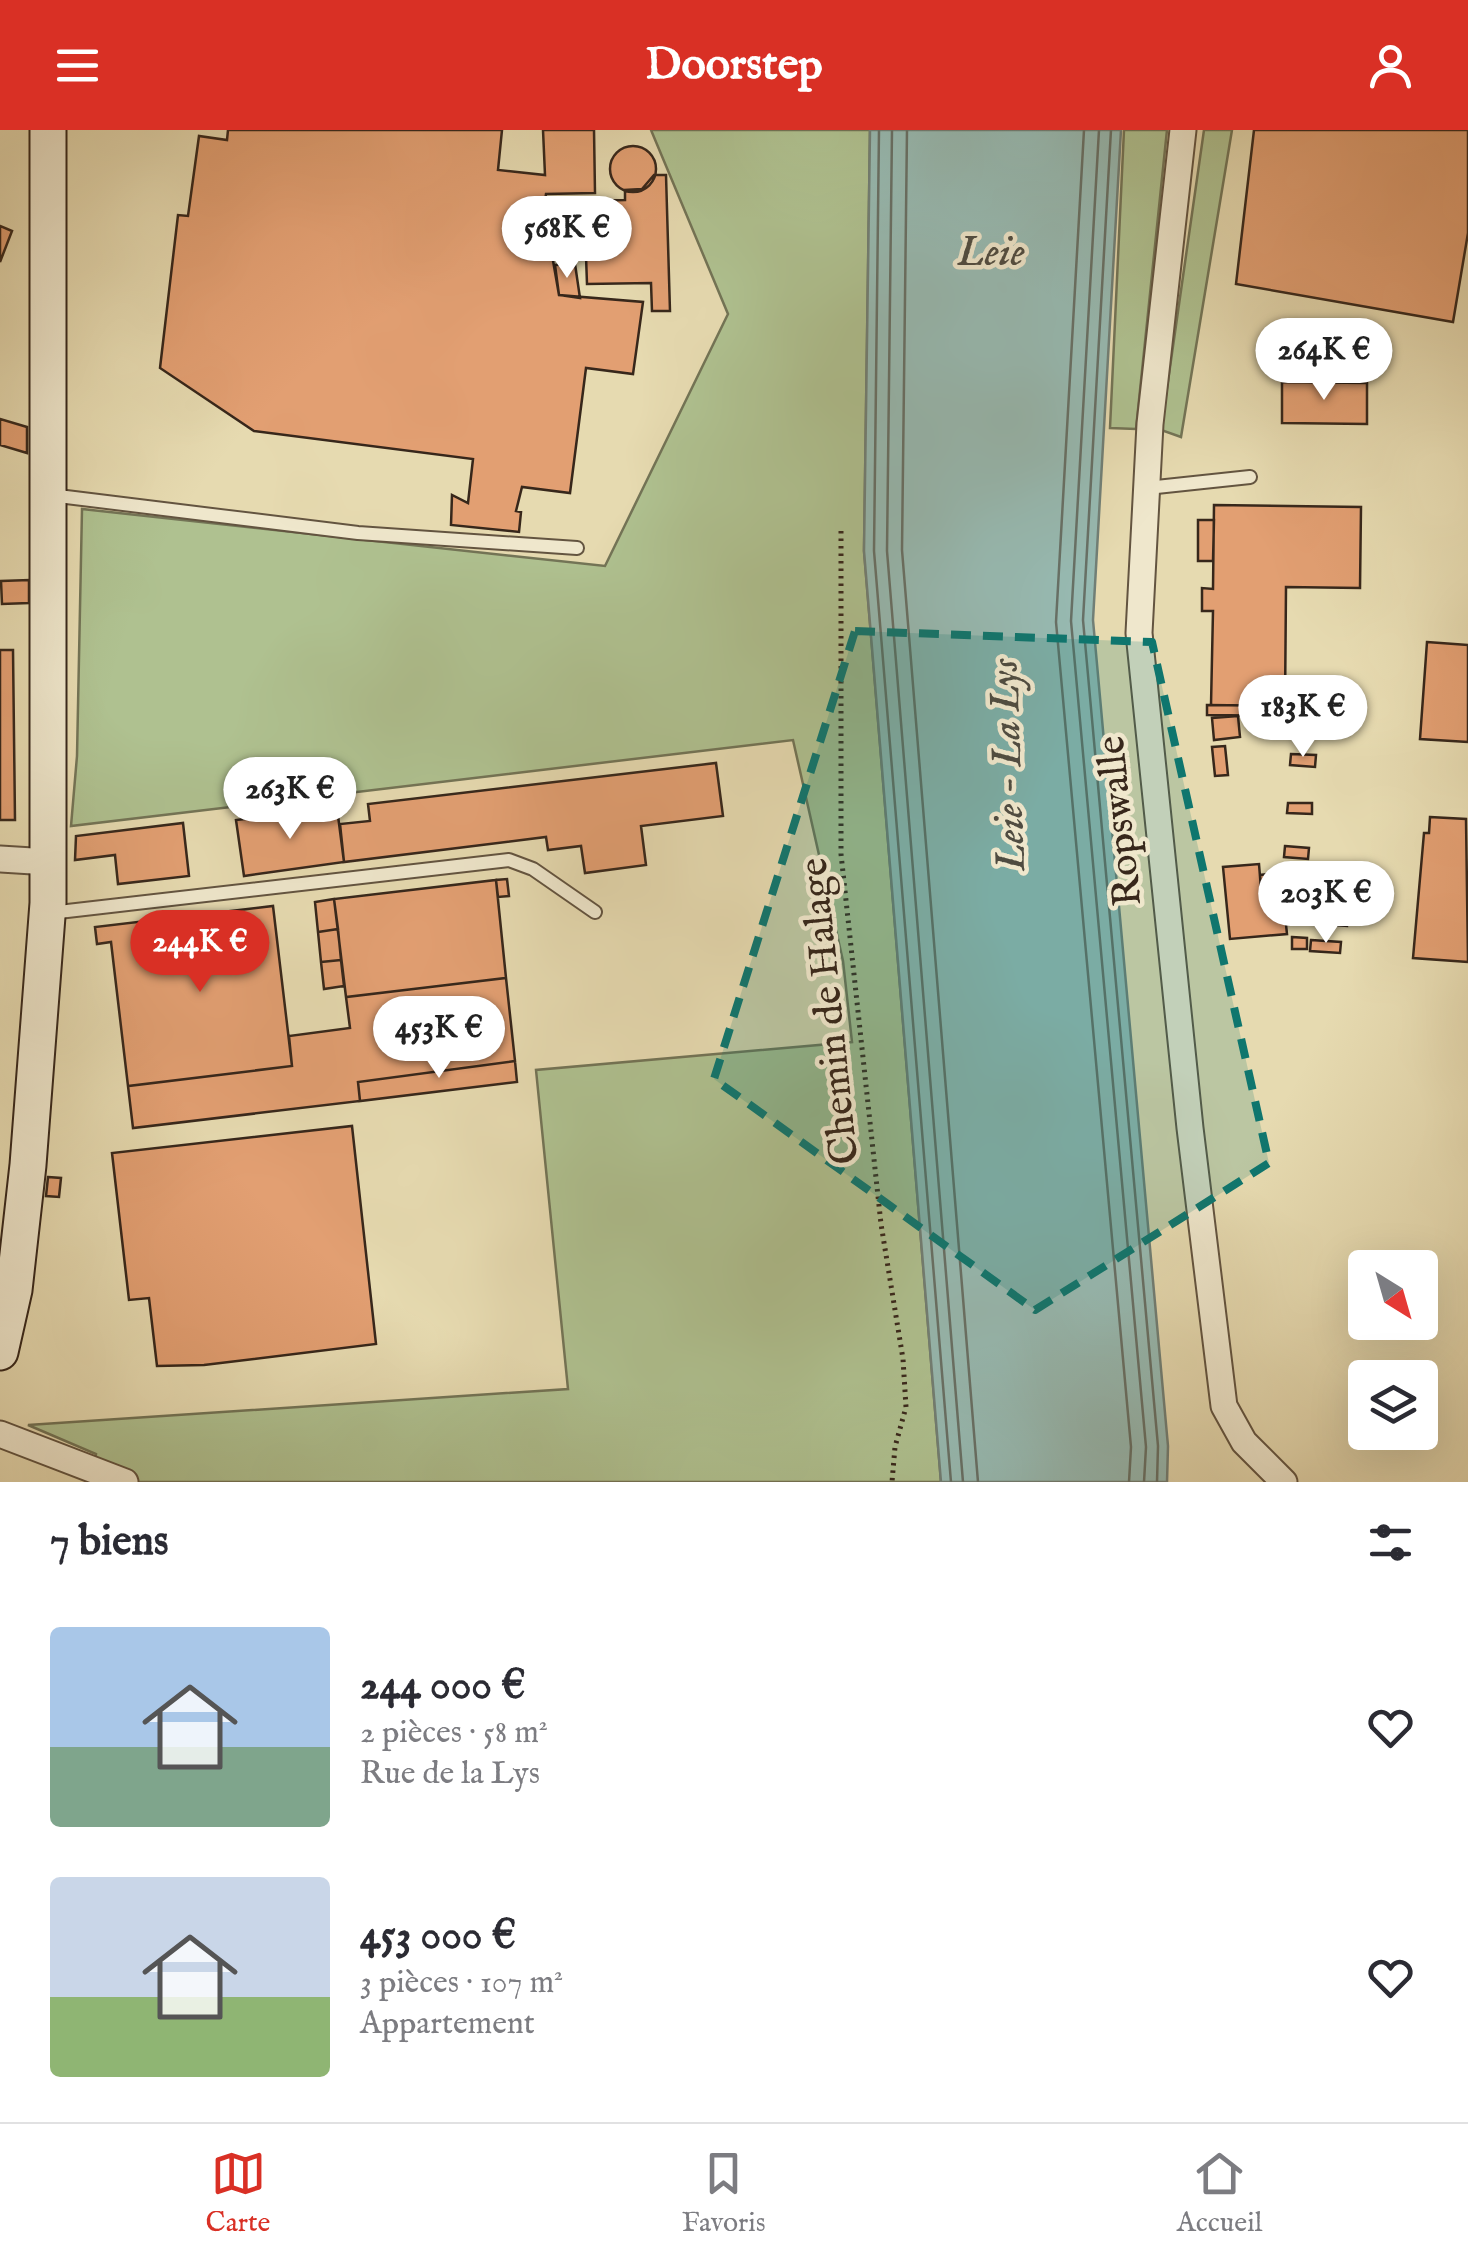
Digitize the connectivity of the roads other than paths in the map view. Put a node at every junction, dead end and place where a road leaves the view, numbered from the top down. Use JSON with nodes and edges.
{"nodes":[{"id":1,"x":48,"y":130,"type":"edge"},
{"id":2,"x":1183,"y":130,"type":"edge"},
{"id":3,"x":1250,"y":477,"type":"dead end"},
{"id":4,"x":1147,"y":488,"type":"junction"},
{"id":5,"x":47,"y":494,"type":"junction"},
{"id":6,"x":577,"y":548,"type":"dead end"},
{"id":7,"x":0,"y":859,"type":"edge"},
{"id":8,"x":49,"y":862,"type":"junction"},
{"id":9,"x":595,"y":912,"type":"dead end"},
{"id":10,"x":47,"y":913,"type":"junction"},
{"id":11,"x":0,"y":1352,"type":"edge"},
{"id":12,"x":0,"y":1434,"type":"edge"},
{"id":13,"x":126,"y":1482,"type":"edge"},
{"id":14,"x":1284,"y":1482,"type":"edge"}],
"edges":[{"from":1,"to":5,"type":"main road"},
{"from":2,"to":4,"type":"street","name":"Ropswalle"},
{"from":3,"to":4,"type":"lane"},
{"from":4,"to":14,"type":"street","name":"Ropswalle"},
{"from":5,"to":6,"type":"lane"},
{"from":5,"to":8,"type":"main road"},
{"from":7,"to":8,"type":"street"},
{"from":8,"to":10,"type":"main road"},
{"from":9,"to":10,"type":"lane"},
{"from":10,"to":11,"type":"main road"},
{"from":12,"to":13,"type":"street"}]}
